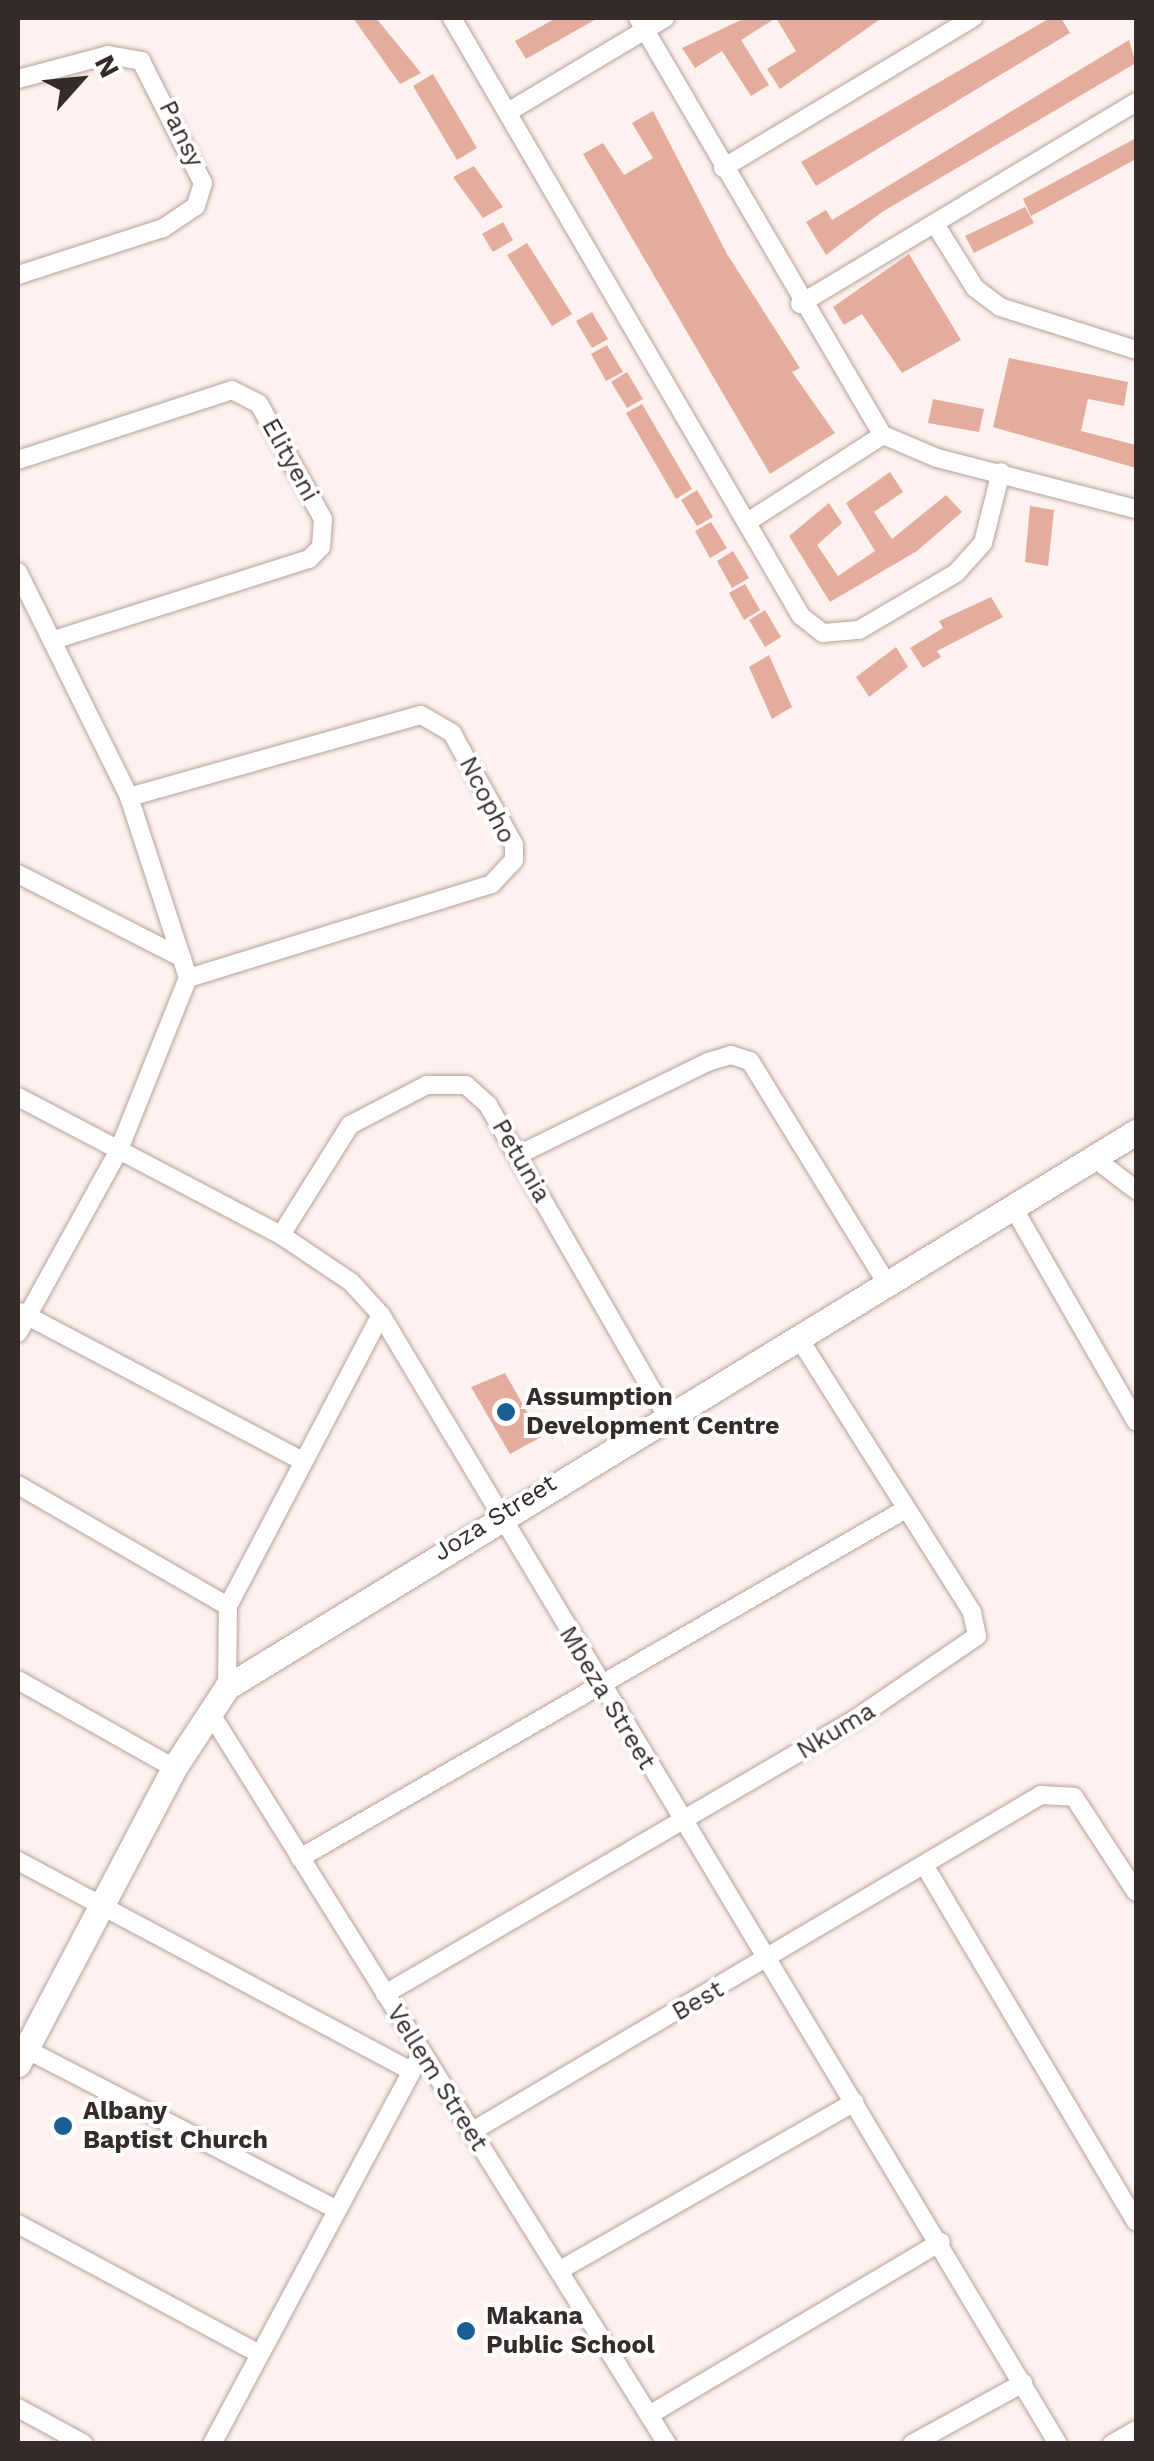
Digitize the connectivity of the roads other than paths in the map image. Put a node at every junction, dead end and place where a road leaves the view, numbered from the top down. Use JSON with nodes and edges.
{"nodes":[{"id":1,"x":452,"y":18,"type":"edge"},
{"id":2,"x":665,"y":18,"type":"edge"},
{"id":3,"x":973,"y":18,"type":"edge"},
{"id":4,"x":642,"y":24,"type":"edge"},
{"id":5,"x":18,"y":79,"type":"edge"},
{"id":6,"x":1136,"y":102,"type":"edge"},
{"id":7,"x":508,"y":112,"type":"junction"},
{"id":8,"x":723,"y":168,"type":"junction"},
{"id":9,"x":935,"y":224,"type":"junction"},
{"id":10,"x":18,"y":275,"type":"edge"},
{"id":11,"x":800,"y":304,"type":"junction"},
{"id":12,"x":1136,"y":350,"type":"edge"},
{"id":13,"x":883,"y":435,"type":"junction"},
{"id":14,"x":18,"y":460,"type":"edge"},
{"id":15,"x":1001,"y":472,"type":"junction"},
{"id":16,"x":1136,"y":509,"type":"edge"},
{"id":17,"x":749,"y":520,"type":"junction"},
{"id":18,"x":18,"y":572,"type":"edge"},
{"id":19,"x":54,"y":640,"type":"junction"},
{"id":20,"x":129,"y":797,"type":"junction"},
{"id":21,"x":18,"y":874,"type":"edge"},
{"id":22,"x":182,"y":958,"type":"junction"},
{"id":23,"x":188,"y":978,"type":"junction"},
{"id":24,"x":18,"y":1097,"type":"edge"},
{"id":25,"x":1136,"y":1132,"type":"edge"},
{"id":26,"x":118,"y":1152,"type":"junction"},
{"id":27,"x":518,"y":1156,"type":"junction"},
{"id":28,"x":1098,"y":1161,"type":"junction"},
{"id":29,"x":1136,"y":1190,"type":"edge"},
{"id":30,"x":1014,"y":1208,"type":"junction"},
{"id":31,"x":281,"y":1236,"type":"junction"},
{"id":32,"x":888,"y":1284,"type":"junction"},
{"id":33,"x":22,"y":1313,"type":"edge"},
{"id":34,"x":380,"y":1315,"type":"junction"},
{"id":35,"x":18,"y":1333,"type":"edge"},
{"id":36,"x":798,"y":1337,"type":"junction"},
{"id":37,"x":665,"y":1413,"type":"junction"},
{"id":38,"x":1136,"y":1421,"type":"edge"},
{"id":39,"x":303,"y":1461,"type":"junction"},
{"id":40,"x":18,"y":1485,"type":"edge"},
{"id":41,"x":906,"y":1509,"type":"junction"},
{"id":42,"x":499,"y":1515,"type":"junction"},
{"id":43,"x":228,"y":1606,"type":"junction"},
{"id":44,"x":18,"y":1680,"type":"edge"},
{"id":45,"x":598,"y":1686,"type":"junction"},
{"id":46,"x":227,"y":1687,"type":"junction"},
{"id":47,"x":208,"y":1711,"type":"junction"},
{"id":48,"x":174,"y":1768,"type":"junction"},
{"id":49,"x":683,"y":1822,"type":"junction"},
{"id":50,"x":300,"y":1858,"type":"junction"},
{"id":51,"x":18,"y":1861,"type":"edge"},
{"id":52,"x":926,"y":1868,"type":"junction"},
{"id":53,"x":1136,"y":1892,"type":"edge"},
{"id":54,"x":102,"y":1905,"type":"junction"},
{"id":55,"x":769,"y":1960,"type":"junction"},
{"id":56,"x":384,"y":1994,"type":"junction"},
{"id":57,"x":421,"y":2052,"type":"junction"},
{"id":58,"x":20,"y":2053,"type":"edge"},
{"id":59,"x":412,"y":2071,"type":"junction"},
{"id":60,"x":854,"y":2102,"type":"junction"},
{"id":61,"x":471,"y":2132,"type":"junction"},
{"id":62,"x":337,"y":2210,"type":"junction"},
{"id":63,"x":1136,"y":2221,"type":"edge"},
{"id":64,"x":18,"y":2224,"type":"edge"},
{"id":65,"x":941,"y":2242,"type":"junction"},
{"id":66,"x":560,"y":2270,"type":"junction"},
{"id":67,"x":259,"y":2354,"type":"junction"},
{"id":68,"x":1023,"y":2384,"type":"junction"},
{"id":69,"x":18,"y":2408,"type":"edge"},
{"id":70,"x":651,"y":2414,"type":"junction"},
{"id":71,"x":1136,"y":2430,"type":"edge"},
{"id":72,"x":84,"y":2444,"type":"edge"},
{"id":73,"x":212,"y":2444,"type":"edge"},
{"id":74,"x":667,"y":2444,"type":"edge"},
{"id":75,"x":912,"y":2444,"type":"edge"},
{"id":76,"x":1058,"y":2444,"type":"edge"},
{"id":77,"x":1112,"y":2444,"type":"edge"}],
"edges":[{"from":1,"to":7,"type":"street"},
{"from":2,"to":4,"type":"street"},
{"from":3,"to":8,"type":"street"},
{"from":4,"to":7,"type":"street"},
{"from":4,"to":8,"type":"street"},
{"from":5,"to":10,"type":"street","name":"Pansy"},
{"from":6,"to":9,"type":"street"},
{"from":7,"to":17,"type":"street"},
{"from":8,"to":11,"type":"street"},
{"from":9,"to":11,"type":"street"},
{"from":9,"to":12,"type":"street"},
{"from":11,"to":13,"type":"street"},
{"from":13,"to":15,"type":"street"},
{"from":13,"to":17,"type":"street"},
{"from":14,"to":19,"type":"street","name":"Elityeni"},
{"from":15,"to":16,"type":"street"},
{"from":15,"to":17,"type":"street"},
{"from":18,"to":19,"type":"street"},
{"from":19,"to":20,"type":"street"},
{"from":20,"to":22,"type":"street"},
{"from":20,"to":23,"type":"street","name":"Ncopho"},
{"from":21,"to":22,"type":"street"},
{"from":22,"to":23,"type":"street"},
{"from":23,"to":26,"type":"street"},
{"from":24,"to":26,"type":"street","name":"Mbeza Street"},
{"from":25,"to":28,"type":"street","name":"Joza Street"},
{"from":26,"to":31,"type":"street","name":"Mbeza Street"},
{"from":26,"to":33,"type":"street"},
{"from":27,"to":31,"type":"street","name":"Petunia"},
{"from":27,"to":32,"type":"street"},
{"from":27,"to":37,"type":"street","name":"Petunia"},
{"from":28,"to":29,"type":"street"},
{"from":28,"to":30,"type":"street","name":"Joza Street"},
{"from":30,"to":32,"type":"street","name":"Joza Street"},
{"from":30,"to":38,"type":"street"},
{"from":31,"to":34,"type":"street","name":"Mbeza Street"},
{"from":32,"to":36,"type":"street","name":"Joza Street"},
{"from":33,"to":35,"type":"street"},
{"from":33,"to":39,"type":"street"},
{"from":34,"to":39,"type":"street"},
{"from":34,"to":42,"type":"street","name":"Mbeza Street"},
{"from":36,"to":37,"type":"street","name":"Joza Street"},
{"from":36,"to":41,"type":"street","name":"Nkuma"},
{"from":37,"to":42,"type":"street","name":"Joza Street"},
{"from":39,"to":43,"type":"street"},
{"from":40,"to":43,"type":"street"},
{"from":41,"to":45,"type":"street"},
{"from":41,"to":49,"type":"street","name":"Nkuma"},
{"from":42,"to":45,"type":"street","name":"Mbeza Street"},
{"from":42,"to":46,"type":"street","name":"Joza Street"},
{"from":43,"to":46,"type":"street"},
{"from":44,"to":48,"type":"street"},
{"from":45,"to":49,"type":"street","name":"Mbeza Street"},
{"from":45,"to":50,"type":"street"},
{"from":46,"to":47,"type":"street","name":"Joza Street"},
{"from":47,"to":48,"type":"street","name":"Joza Street"},
{"from":47,"to":50,"type":"street","name":"Vellem Street"},
{"from":48,"to":54,"type":"street","name":"Joza Street"},
{"from":49,"to":55,"type":"street","name":"Mbeza Street"},
{"from":49,"to":56,"type":"street","name":"Nkuma"},
{"from":50,"to":56,"type":"street","name":"Vellem Street"},
{"from":51,"to":54,"type":"street"},
{"from":52,"to":53,"type":"street","name":"Best"},
{"from":52,"to":55,"type":"street","name":"Best"},
{"from":52,"to":63,"type":"street"},
{"from":54,"to":58,"type":"street","name":"Joza Street"},
{"from":54,"to":59,"type":"street"},
{"from":55,"to":60,"type":"street","name":"Mbeza Street"},
{"from":55,"to":61,"type":"street","name":"Best"},
{"from":56,"to":57,"type":"street","name":"Vellem Street"},
{"from":57,"to":59,"type":"street"},
{"from":57,"to":61,"type":"street","name":"Vellem Street"},
{"from":58,"to":62,"type":"street"},
{"from":59,"to":62,"type":"street"},
{"from":60,"to":65,"type":"street","name":"Mbeza Street"},
{"from":60,"to":66,"type":"street"},
{"from":61,"to":66,"type":"street","name":"Vellem Street"},
{"from":62,"to":67,"type":"street"},
{"from":64,"to":67,"type":"street"},
{"from":65,"to":68,"type":"street","name":"Mbeza Street"},
{"from":65,"to":70,"type":"street"},
{"from":66,"to":70,"type":"street","name":"Vellem Street"},
{"from":67,"to":73,"type":"street"},
{"from":68,"to":75,"type":"street"},
{"from":68,"to":76,"type":"street","name":"Mbeza Street"},
{"from":69,"to":72,"type":"street"},
{"from":70,"to":74,"type":"street","name":"Vellem Street"},
{"from":71,"to":77,"type":"street"}]}
